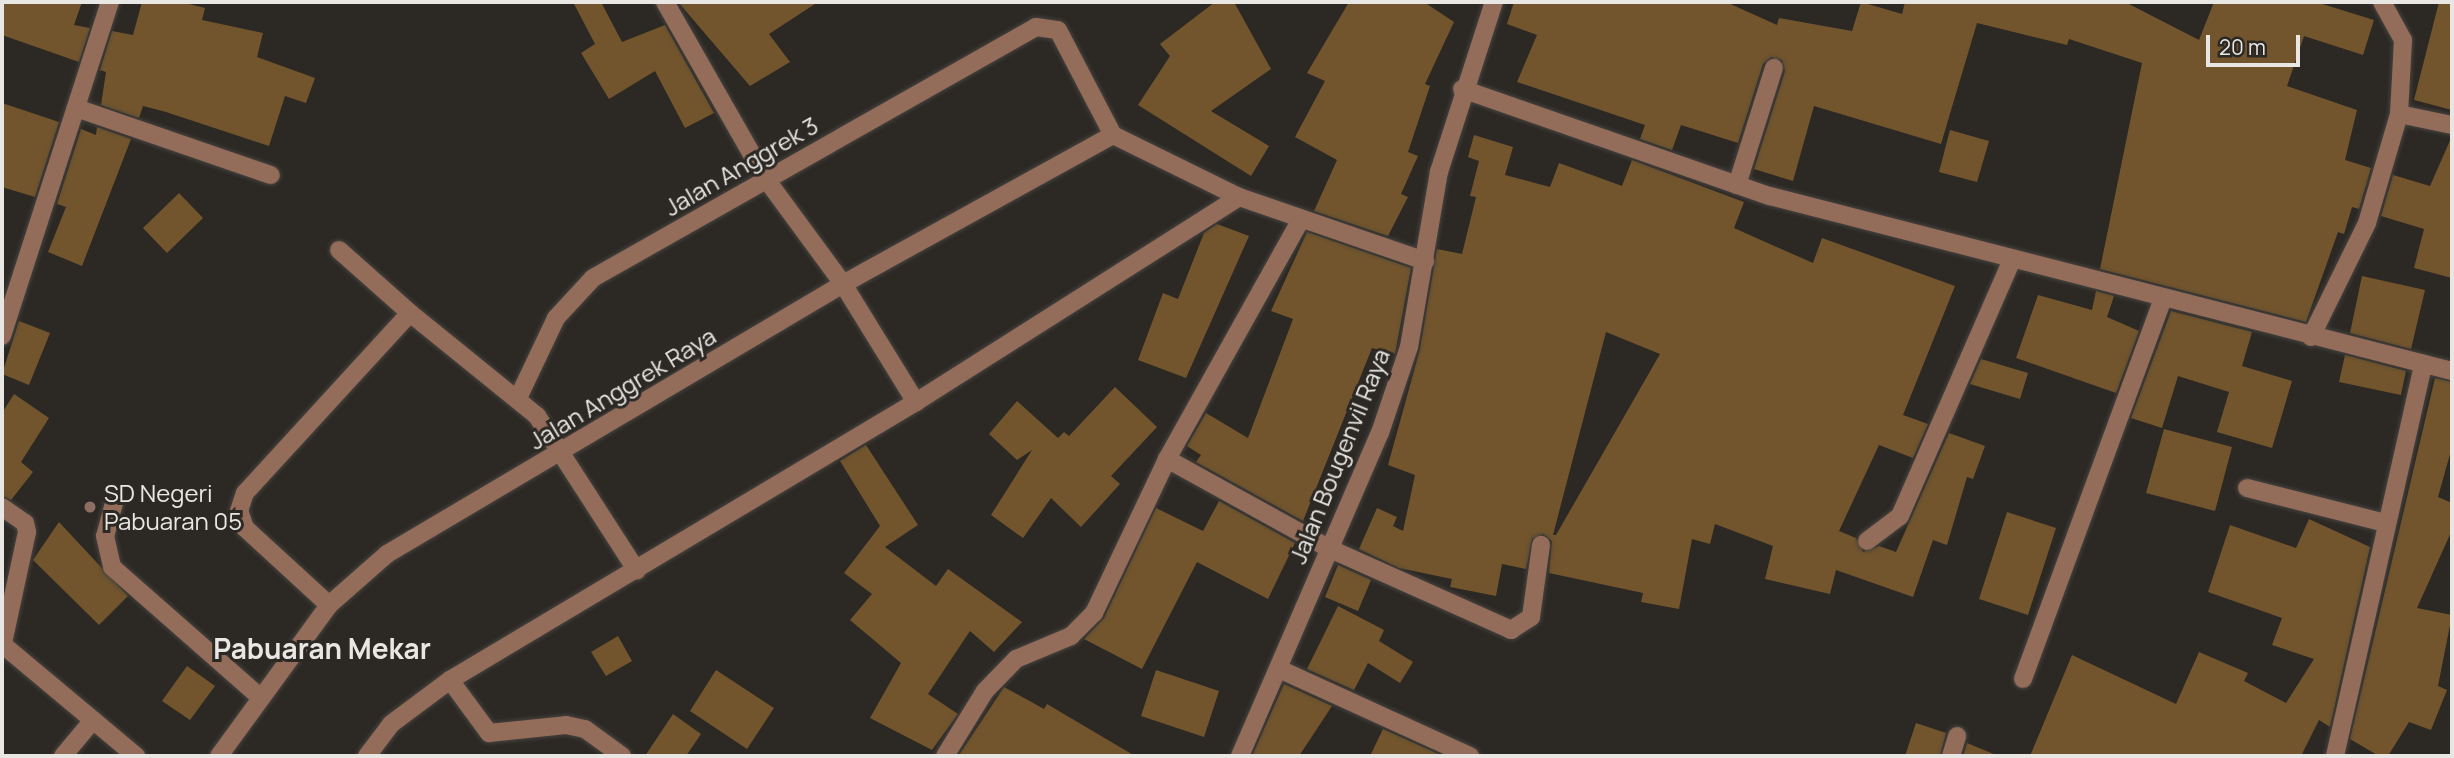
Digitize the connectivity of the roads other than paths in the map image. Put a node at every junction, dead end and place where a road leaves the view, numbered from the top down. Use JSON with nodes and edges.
{"nodes":[{"id":1,"x":110,"y":2,"type":"edge"},
{"id":2,"x":665,"y":2,"type":"edge"},
{"id":3,"x":1494,"y":2,"type":"edge"},
{"id":4,"x":2382,"y":2,"type":"edge"},
{"id":5,"x":1773,"y":68,"type":"dead end"},
{"id":6,"x":1462,"y":89,"type":"junction"},
{"id":7,"x":76,"y":108,"type":"junction"},
{"id":8,"x":2399,"y":114,"type":"junction"},
{"id":9,"x":2452,"y":125,"type":"edge"},
{"id":10,"x":1113,"y":135,"type":"junction"},
{"id":11,"x":271,"y":175,"type":"dead end"},
{"id":12,"x":766,"y":179,"type":"junction"},
{"id":13,"x":1737,"y":185,"type":"junction"},
{"id":14,"x":1239,"y":197,"type":"junction"},
{"id":15,"x":1300,"y":221,"type":"junction"},
{"id":16,"x":340,"y":250,"type":"dead end"},
{"id":17,"x":1425,"y":261,"type":"junction"},
{"id":18,"x":2011,"y":262,"type":"junction"},
{"id":19,"x":842,"y":284,"type":"junction"},
{"id":20,"x":2164,"y":299,"type":"junction"},
{"id":21,"x":410,"y":313,"type":"junction"},
{"id":22,"x":3,"y":329,"type":"edge"},
{"id":23,"x":2311,"y":337,"type":"junction"},
{"id":24,"x":2423,"y":364,"type":"junction"},
{"id":25,"x":2452,"y":371,"type":"edge"},
{"id":26,"x":519,"y":396,"type":"junction"},
{"id":27,"x":916,"y":402,"type":"junction"},
{"id":28,"x":564,"y":453,"type":"junction"},
{"id":29,"x":1167,"y":459,"type":"junction"},
{"id":30,"x":2247,"y":488,"type":"dead end"},
{"id":31,"x":114,"y":503,"type":"dead end"},
{"id":32,"x":2,"y":507,"type":"edge"},
{"id":33,"x":2385,"y":523,"type":"junction"},
{"id":34,"x":1867,"y":541,"type":"dead end"},
{"id":35,"x":1541,"y":545,"type":"dead end"},
{"id":36,"x":1328,"y":548,"type":"junction"},
{"id":37,"x":637,"y":571,"type":"junction"},
{"id":38,"x":329,"y":605,"type":"junction"},
{"id":39,"x":3,"y":646,"type":"edge"},
{"id":40,"x":1279,"y":669,"type":"junction"},
{"id":41,"x":2023,"y":679,"type":"dead end"},
{"id":42,"x":450,"y":680,"type":"junction"},
{"id":43,"x":261,"y":698,"type":"junction"},
{"id":44,"x":93,"y":720,"type":"junction"},
{"id":45,"x":1957,"y":736,"type":"dead end"},
{"id":46,"x":63,"y":756,"type":"edge"},
{"id":47,"x":136,"y":756,"type":"edge"},
{"id":48,"x":219,"y":756,"type":"edge"},
{"id":49,"x":367,"y":756,"type":"edge"},
{"id":50,"x":622,"y":756,"type":"edge"},
{"id":51,"x":946,"y":756,"type":"edge"},
{"id":52,"x":1240,"y":756,"type":"edge"},
{"id":53,"x":1470,"y":756,"type":"edge"},
{"id":54,"x":1951,"y":756,"type":"edge"},
{"id":55,"x":2335,"y":756,"type":"edge"}],
"edges":[{"from":1,"to":7,"type":"street"},
{"from":2,"to":12,"type":"street"},
{"from":3,"to":6,"type":"street","name":"Jalan Bougenvil Raya"},
{"from":4,"to":8,"type":"street"},
{"from":5,"to":13,"type":"street"},
{"from":6,"to":13,"type":"street"},
{"from":6,"to":17,"type":"street","name":"Jalan Bougenvil Raya"},
{"from":7,"to":11,"type":"street"},
{"from":7,"to":22,"type":"street"},
{"from":8,"to":9,"type":"street"},
{"from":8,"to":23,"type":"street"},
{"from":10,"to":12,"type":"street","name":"Jalan Anggrek 3"},
{"from":10,"to":14,"type":"street"},
{"from":10,"to":19,"type":"street","name":"Jalan Anggrek Raya"},
{"from":12,"to":19,"type":"street"},
{"from":12,"to":26,"type":"street","name":"Jalan Anggrek 3"},
{"from":13,"to":18,"type":"street"},
{"from":14,"to":15,"type":"street"},
{"from":14,"to":27,"type":"street"},
{"from":15,"to":17,"type":"street"},
{"from":15,"to":29,"type":"street"},
{"from":16,"to":21,"type":"street"},
{"from":17,"to":36,"type":"street","name":"Jalan Bougenvil Raya"},
{"from":18,"to":20,"type":"street"},
{"from":18,"to":34,"type":"street"},
{"from":19,"to":27,"type":"street"},
{"from":19,"to":28,"type":"street","name":"Jalan Anggrek Raya"},
{"from":20,"to":23,"type":"street"},
{"from":20,"to":41,"type":"street"},
{"from":21,"to":26,"type":"street"},
{"from":21,"to":38,"type":"street"},
{"from":23,"to":24,"type":"street"},
{"from":24,"to":25,"type":"street"},
{"from":24,"to":33,"type":"street"},
{"from":26,"to":28,"type":"street"},
{"from":27,"to":37,"type":"street"},
{"from":28,"to":37,"type":"street"},
{"from":28,"to":38,"type":"street","name":"Jalan Anggrek Raya"},
{"from":29,"to":36,"type":"street"},
{"from":29,"to":51,"type":"street"},
{"from":30,"to":33,"type":"street"},
{"from":31,"to":43,"type":"street"},
{"from":32,"to":39,"type":"street"},
{"from":33,"to":55,"type":"street"},
{"from":35,"to":36,"type":"street"},
{"from":36,"to":40,"type":"street","name":"Jalan Bougenvil Raya"},
{"from":37,"to":42,"type":"street"},
{"from":38,"to":43,"type":"street","name":"Jalan Anggrek Raya"},
{"from":39,"to":44,"type":"street"},
{"from":40,"to":52,"type":"street","name":"Jalan Bougenvil Raya"},
{"from":40,"to":53,"type":"street"},
{"from":42,"to":49,"type":"street"},
{"from":42,"to":50,"type":"street"},
{"from":43,"to":48,"type":"street","name":"Jalan Anggrek Raya"},
{"from":44,"to":46,"type":"street"},
{"from":44,"to":47,"type":"street"},
{"from":45,"to":54,"type":"street"}]}
